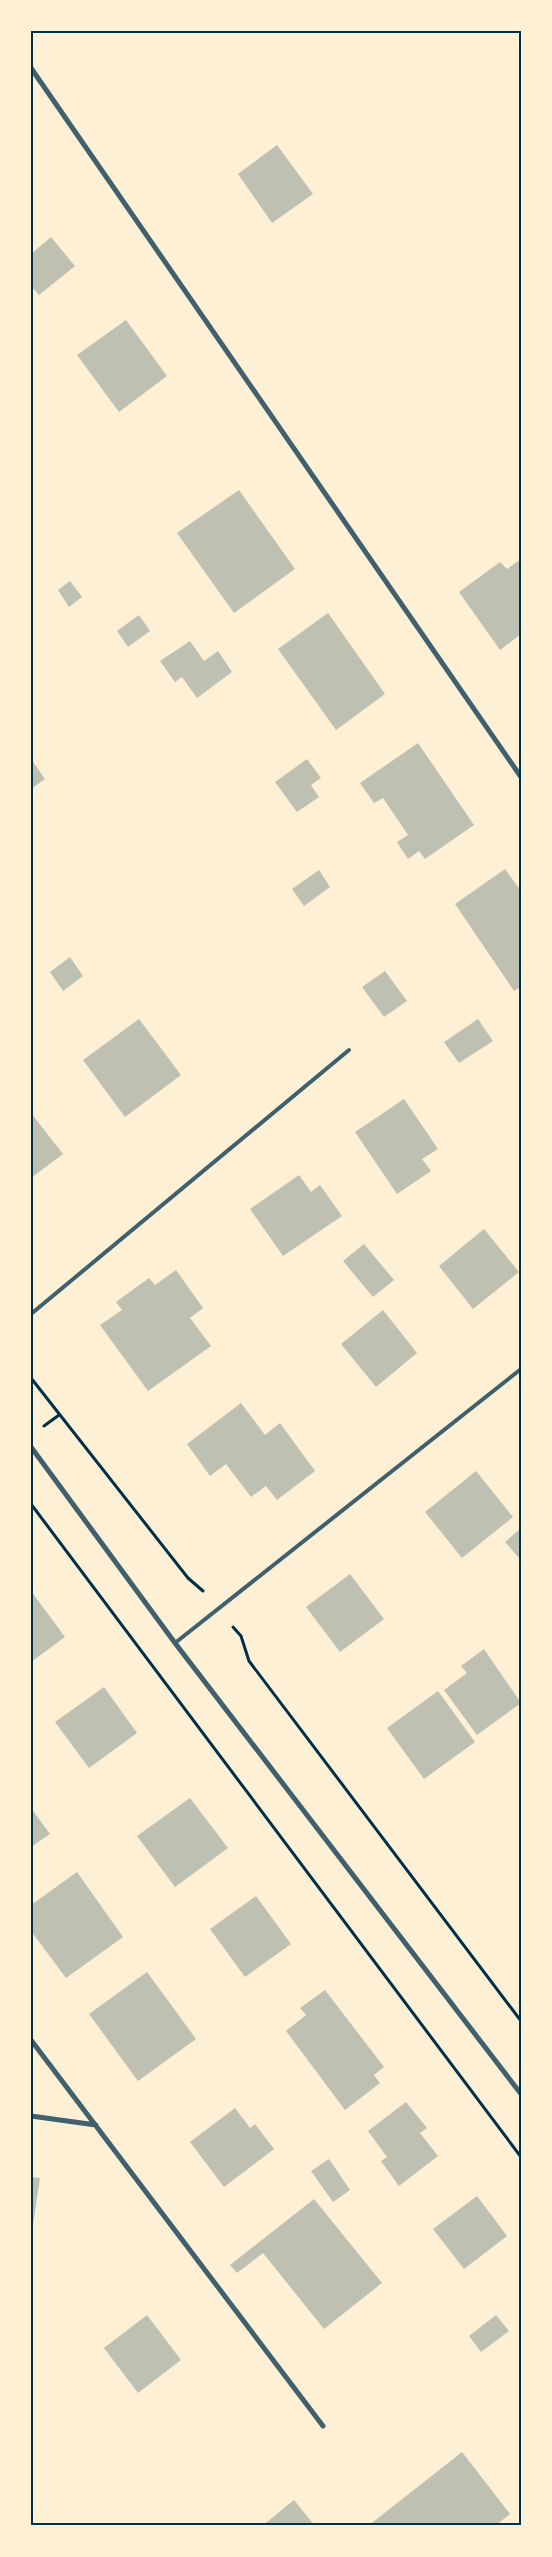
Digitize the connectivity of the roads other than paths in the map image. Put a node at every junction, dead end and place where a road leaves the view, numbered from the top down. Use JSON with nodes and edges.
{"nodes":[{"id":1,"x":31,"y":68,"type":"edge"},
{"id":2,"x":521,"y":777,"type":"edge"},
{"id":3,"x":350,"y":1050,"type":"dead end"},
{"id":4,"x":31,"y":1314,"type":"edge"},
{"id":5,"x":521,"y":1369,"type":"edge"},
{"id":6,"x":31,"y":1447,"type":"edge"},
{"id":7,"x":175,"y":1643,"type":"junction"},
{"id":8,"x":31,"y":2040,"type":"edge"},
{"id":9,"x":521,"y":2094,"type":"edge"},
{"id":10,"x":31,"y":2116,"type":"edge"},
{"id":11,"x":96,"y":2125,"type":"junction"},
{"id":12,"x":322,"y":2426,"type":"dead end"}],
"edges":[{"from":1,"to":2,"type":"street"},
{"from":3,"to":4,"type":"lane"},
{"from":5,"to":7,"type":"lane"},
{"from":6,"to":7,"type":"street"},
{"from":7,"to":9,"type":"street"},
{"from":8,"to":11,"type":"street"},
{"from":10,"to":11,"type":"street"},
{"from":11,"to":12,"type":"street"}]}
